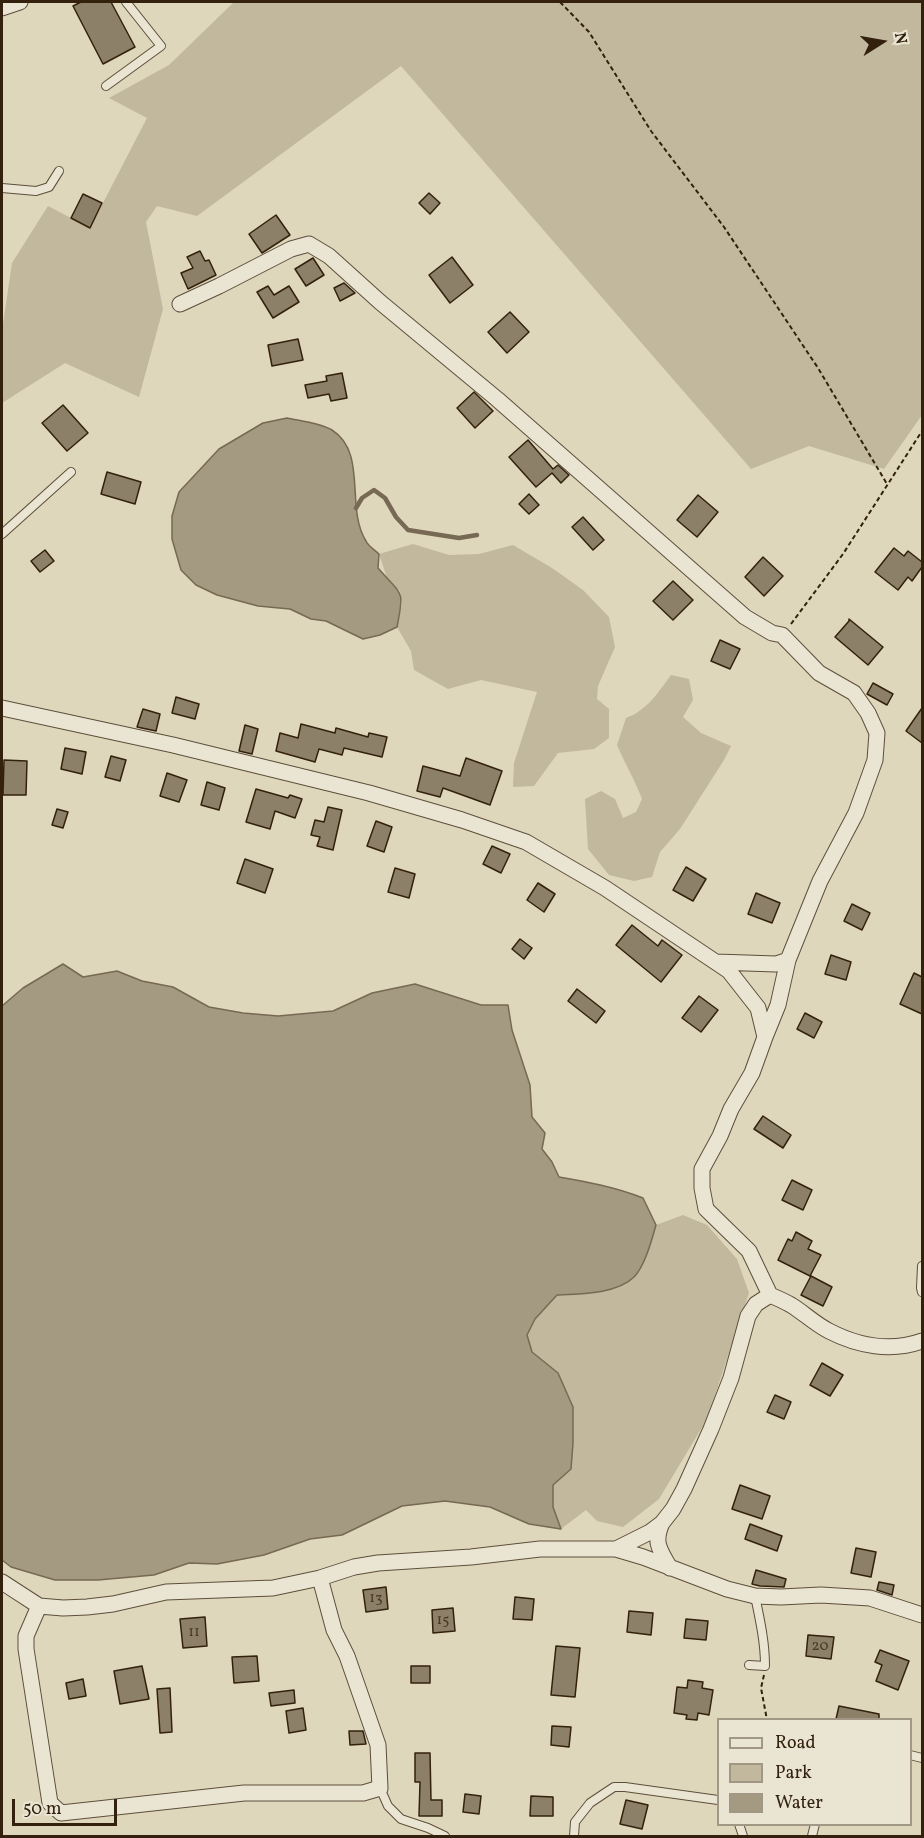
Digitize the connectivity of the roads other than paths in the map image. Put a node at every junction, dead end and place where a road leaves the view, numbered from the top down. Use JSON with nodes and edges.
{"nodes":[{"id":1,"x":20,"y":2,"type":"edge"},
{"id":2,"x":126,"y":2,"type":"edge"},
{"id":3,"x":2,"y":8,"type":"edge"},
{"id":4,"x":106,"y":86,"type":"dead end"},
{"id":5,"x":59,"y":171,"type":"dead end"},
{"id":6,"x":2,"y":188,"type":"edge"},
{"id":7,"x":180,"y":304,"type":"dead end"},
{"id":8,"x":71,"y":472,"type":"dead end"},
{"id":9,"x":2,"y":534,"type":"edge"},
{"id":10,"x":2,"y":708,"type":"edge"},
{"id":11,"x":788,"y":960,"type":"junction"},
{"id":12,"x":716,"y":962,"type":"junction"},
{"id":13,"x":765,"y":1037,"type":"junction"},
{"id":14,"x":922,"y":1266,"type":"edge"},
{"id":15,"x":922,"y":1292,"type":"edge"},
{"id":16,"x":770,"y":1295,"type":"junction"},
{"id":17,"x":922,"y":1341,"type":"edge"},
{"id":18,"x":662,"y":1522,"type":"junction"},
{"id":19,"x":616,"y":1550,"type":"junction"},
{"id":20,"x":670,"y":1568,"type":"junction"},
{"id":21,"x":320,"y":1578,"type":"junction"},
{"id":22,"x":2,"y":1582,"type":"edge"},
{"id":23,"x":755,"y":1596,"type":"junction"},
{"id":24,"x":39,"y":1606,"type":"junction"},
{"id":25,"x":922,"y":1615,"type":"edge"},
{"id":26,"x":749,"y":1665,"type":"dead end"},
{"id":27,"x":380,"y":1788,"type":"junction"},
{"id":28,"x":717,"y":1800,"type":"edge"},
{"id":29,"x":445,"y":1836,"type":"edge"},
{"id":30,"x":574,"y":1836,"type":"edge"}],
"edges":[{"from":1,"to":3,"type":"street"},
{"from":2,"to":4,"type":"lane"},
{"from":5,"to":6,"type":"lane"},
{"from":7,"to":11,"type":"street"},
{"from":8,"to":9,"type":"lane"},
{"from":10,"to":12,"type":"street"},
{"from":11,"to":12,"type":"street"},
{"from":11,"to":13,"type":"street"},
{"from":12,"to":13,"type":"street"},
{"from":13,"to":16,"type":"street"},
{"from":14,"to":15,"type":"lane"},
{"from":16,"to":17,"type":"street"},
{"from":16,"to":18,"type":"street"},
{"from":18,"to":19,"type":"street"},
{"from":18,"to":20,"type":"street"},
{"from":19,"to":20,"type":"street"},
{"from":19,"to":21,"type":"street"},
{"from":20,"to":23,"type":"street"},
{"from":21,"to":24,"type":"street"},
{"from":21,"to":27,"type":"street"},
{"from":22,"to":24,"type":"street"},
{"from":23,"to":25,"type":"street"},
{"from":23,"to":26,"type":"lane"},
{"from":24,"to":27,"type":"street"},
{"from":27,"to":29,"type":"lane"},
{"from":28,"to":30,"type":"lane"}]}
